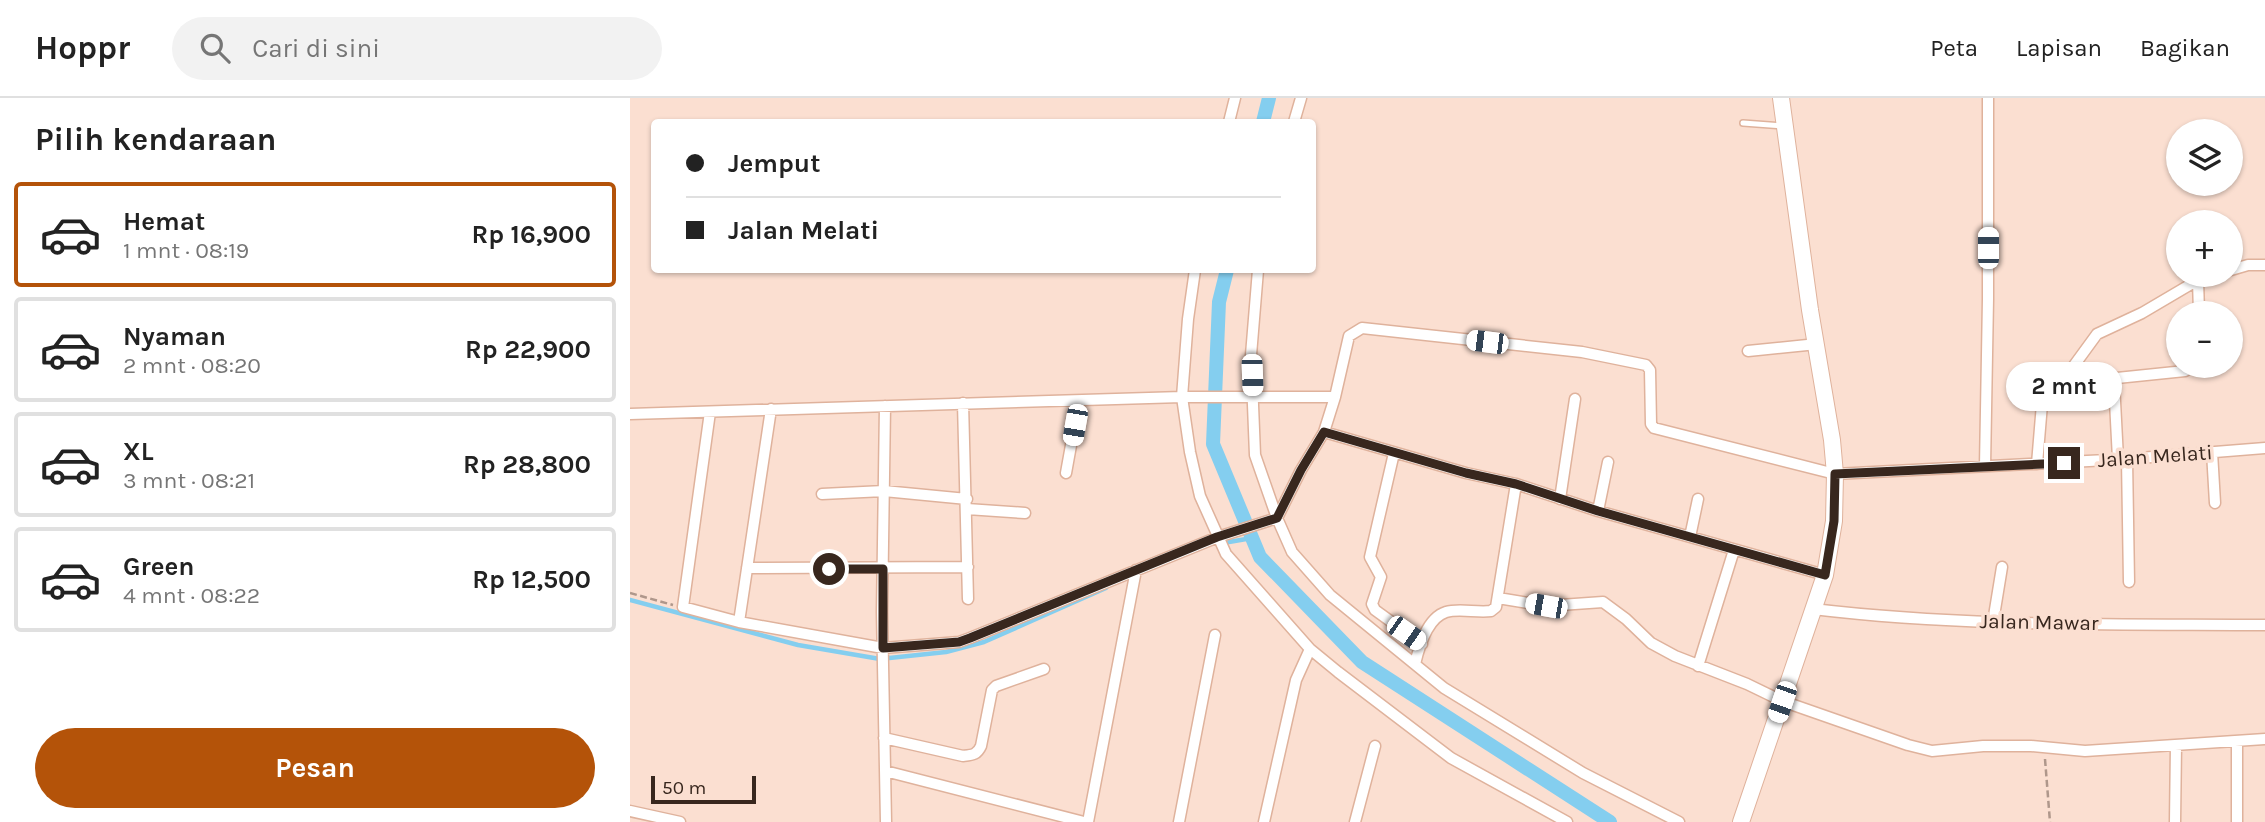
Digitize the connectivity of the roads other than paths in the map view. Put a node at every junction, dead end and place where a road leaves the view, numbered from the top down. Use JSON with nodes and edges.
{"nodes":[{"id":1,"x":1235,"y":98,"type":"edge"},
{"id":2,"x":1301,"y":98,"type":"edge"},
{"id":3,"x":1781,"y":98,"type":"edge"},
{"id":4,"x":1987,"y":98,"type":"edge"},
{"id":5,"x":1229,"y":119,"type":"edge"},
{"id":6,"x":1295,"y":119,"type":"edge"},
{"id":7,"x":1743,"y":123,"type":"dead end"},
{"id":8,"x":1786,"y":126,"type":"junction"},
{"id":9,"x":2265,"y":265,"type":"edge"},
{"id":10,"x":2243,"y":266,"type":"edge"},
{"id":11,"x":1195,"y":273,"type":"edge"},
{"id":12,"x":1258,"y":273,"type":"edge"},
{"id":13,"x":2186,"y":287,"type":"edge"},
{"id":14,"x":1817,"y":344,"type":"junction"},
{"id":15,"x":1748,"y":351,"type":"dead end"},
{"id":16,"x":2166,"y":373,"type":"edge"},
{"id":17,"x":1247,"y":396,"type":"junction"},
{"id":18,"x":1186,"y":397,"type":"junction"},
{"id":19,"x":1335,"y":397,"type":"junction"},
{"id":20,"x":1575,"y":399,"type":"dead end"},
{"id":21,"x":1079,"y":401,"type":"junction"},
{"id":22,"x":963,"y":403,"type":"junction"},
{"id":23,"x":885,"y":406,"type":"junction"},
{"id":24,"x":771,"y":409,"type":"junction"},
{"id":25,"x":710,"y":412,"type":"junction"},
{"id":26,"x":630,"y":414,"type":"edge"},
{"id":27,"x":1324,"y":432,"type":"junction"},
{"id":28,"x":2265,"y":448,"type":"edge"},
{"id":29,"x":2212,"y":452,"type":"junction"},
{"id":30,"x":1394,"y":453,"type":"junction"},
{"id":31,"x":2122,"y":459,"type":"junction"},
{"id":32,"x":1608,"y":462,"type":"dead end"},
{"id":33,"x":2037,"y":464,"type":"junction"},
{"id":34,"x":1985,"y":466,"type":"junction"},
{"id":35,"x":1066,"y":472,"type":"dead end"},
{"id":36,"x":1835,"y":474,"type":"junction"},
{"id":37,"x":1516,"y":484,"type":"junction"},
{"id":38,"x":884,"y":491,"type":"junction"},
{"id":39,"x":822,"y":494,"type":"dead end"},
{"id":40,"x":1560,"y":499,"type":"junction"},
{"id":41,"x":1698,"y":499,"type":"dead end"},
{"id":42,"x":2215,"y":503,"type":"dead end"},
{"id":43,"x":967,"y":504,"type":"junction"},
{"id":44,"x":1598,"y":511,"type":"junction"},
{"id":45,"x":1025,"y":513,"type":"dead end"},
{"id":46,"x":1275,"y":519,"type":"junction"},
{"id":47,"x":1220,"y":536,"type":"junction"},
{"id":48,"x":1690,"y":537,"type":"junction"},
{"id":49,"x":1734,"y":550,"type":"junction"},
{"id":50,"x":968,"y":567,"type":"junction"},
{"id":51,"x":2002,"y":567,"type":"dead end"},
{"id":52,"x":747,"y":568,"type":"junction"},
{"id":53,"x":883,"y":569,"type":"junction"},
{"id":54,"x":1136,"y":570,"type":"junction"},
{"id":55,"x":1825,"y":575,"type":"junction"},
{"id":56,"x":2129,"y":582,"type":"dead end"},
{"id":57,"x":1498,"y":598,"type":"junction"},
{"id":58,"x":968,"y":599,"type":"dead end"},
{"id":59,"x":1813,"y":609,"type":"junction"},
{"id":60,"x":740,"y":622,"type":"junction"},
{"id":61,"x":1993,"y":622,"type":"junction"},
{"id":62,"x":2265,"y":625,"type":"edge"},
{"id":63,"x":1215,"y":635,"type":"dead end"},
{"id":64,"x":1422,"y":644,"type":"junction"},
{"id":65,"x":1310,"y":649,"type":"junction"},
{"id":66,"x":883,"y":656,"type":"junction"},
{"id":67,"x":1415,"y":664,"type":"junction"},
{"id":68,"x":1698,"y":666,"type":"junction"},
{"id":69,"x":1044,"y":668,"type":"dead end"},
{"id":70,"x":1782,"y":702,"type":"junction"},
{"id":71,"x":884,"y":738,"type":"junction"},
{"id":72,"x":2265,"y":739,"type":"edge"},
{"id":73,"x":2236,"y":741,"type":"junction"},
{"id":74,"x":2176,"y":745,"type":"junction"},
{"id":75,"x":1375,"y":746,"type":"dead end"},
{"id":76,"x":885,"y":771,"type":"junction"},
{"id":77,"x":630,"y":811,"type":"edge"},
{"id":78,"x":680,"y":822,"type":"edge"},
{"id":79,"x":886,"y":822,"type":"edge"},
{"id":80,"x":1086,"y":822,"type":"edge"},
{"id":81,"x":1179,"y":822,"type":"edge"},
{"id":82,"x":1264,"y":822,"type":"edge"},
{"id":83,"x":1355,"y":822,"type":"edge"},
{"id":84,"x":1567,"y":822,"type":"edge"},
{"id":85,"x":1679,"y":822,"type":"edge"},
{"id":86,"x":1741,"y":822,"type":"edge"},
{"id":87,"x":2175,"y":822,"type":"edge"},
{"id":88,"x":2237,"y":822,"type":"edge"}],
"edges":[{"from":1,"to":5,"type":"street"},
{"from":2,"to":6,"type":"street"},
{"from":3,"to":8,"type":"main road"},
{"from":4,"to":34,"type":"street"},
{"from":7,"to":8,"type":"lane"},
{"from":8,"to":14,"type":"main road"},
{"from":9,"to":10,"type":"street"},
{"from":11,"to":18,"type":"street"},
{"from":12,"to":17,"type":"street"},
{"from":13,"to":33,"type":"street"},
{"from":14,"to":15,"type":"street"},
{"from":14,"to":36,"type":"main road"},
{"from":16,"to":31,"type":"street"},
{"from":17,"to":18,"type":"street"},
{"from":17,"to":19,"type":"street"},
{"from":17,"to":46,"type":"street"},
{"from":18,"to":21,"type":"street"},
{"from":18,"to":47,"type":"street"},
{"from":19,"to":27,"type":"street"},
{"from":19,"to":36,"type":"street","name":"Jalan Melati"},
{"from":20,"to":40,"type":"street"},
{"from":21,"to":22,"type":"street"},
{"from":21,"to":35,"type":"street"},
{"from":22,"to":23,"type":"street"},
{"from":22,"to":43,"type":"street"},
{"from":23,"to":24,"type":"street"},
{"from":23,"to":38,"type":"street"},
{"from":24,"to":25,"type":"street"},
{"from":24,"to":52,"type":"street"},
{"from":25,"to":26,"type":"street"},
{"from":25,"to":60,"type":"street"},
{"from":27,"to":30,"type":"street"},
{"from":27,"to":46,"type":"street"},
{"from":28,"to":29,"type":"street","name":"Jalan Melati"},
{"from":29,"to":31,"type":"street","name":"Jalan Melati"},
{"from":29,"to":42,"type":"street"},
{"from":30,"to":37,"type":"street"},
{"from":30,"to":64,"type":"street"},
{"from":31,"to":33,"type":"street","name":"Jalan Melati"},
{"from":31,"to":56,"type":"street"},
{"from":32,"to":44,"type":"street"},
{"from":33,"to":34,"type":"street","name":"Jalan Melati"},
{"from":34,"to":36,"type":"street","name":"Jalan Melati"},
{"from":36,"to":55,"type":"main road"},
{"from":37,"to":40,"type":"street"},
{"from":37,"to":57,"type":"street"},
{"from":38,"to":39,"type":"street"},
{"from":38,"to":43,"type":"street"},
{"from":38,"to":53,"type":"street"},
{"from":40,"to":44,"type":"street"},
{"from":41,"to":48,"type":"street"},
{"from":43,"to":45,"type":"street"},
{"from":43,"to":50,"type":"street"},
{"from":44,"to":48,"type":"street"},
{"from":46,"to":47,"type":"street"},
{"from":46,"to":67,"type":"street"},
{"from":47,"to":54,"type":"street"},
{"from":47,"to":65,"type":"street"},
{"from":48,"to":49,"type":"street"},
{"from":49,"to":55,"type":"street"},
{"from":49,"to":68,"type":"street"},
{"from":50,"to":53,"type":"street"},
{"from":50,"to":58,"type":"street"},
{"from":51,"to":61,"type":"street"},
{"from":52,"to":53,"type":"street"},
{"from":52,"to":60,"type":"street"},
{"from":53,"to":66,"type":"street"},
{"from":54,"to":66,"type":"street"},
{"from":54,"to":80,"type":"street"},
{"from":55,"to":59,"type":"main road"},
{"from":57,"to":64,"type":"street"},
{"from":57,"to":68,"type":"street"},
{"from":59,"to":61,"type":"street","name":"Jalan Mawar"},
{"from":59,"to":70,"type":"main road"},
{"from":60,"to":66,"type":"street"},
{"from":61,"to":62,"type":"street","name":"Jalan Mawar"},
{"from":63,"to":81,"type":"street"},
{"from":64,"to":67,"type":"street"},
{"from":65,"to":82,"type":"street"},
{"from":65,"to":84,"type":"street"},
{"from":66,"to":71,"type":"street"},
{"from":67,"to":85,"type":"street"},
{"from":68,"to":70,"type":"street"},
{"from":69,"to":71,"type":"street"},
{"from":70,"to":74,"type":"street"},
{"from":70,"to":86,"type":"main road"},
{"from":71,"to":76,"type":"street"},
{"from":72,"to":73,"type":"street"},
{"from":73,"to":74,"type":"street"},
{"from":73,"to":88,"type":"street"},
{"from":74,"to":87,"type":"street"},
{"from":75,"to":83,"type":"street"},
{"from":76,"to":79,"type":"street"},
{"from":76,"to":80,"type":"street"},
{"from":77,"to":78,"type":"street"}]}
